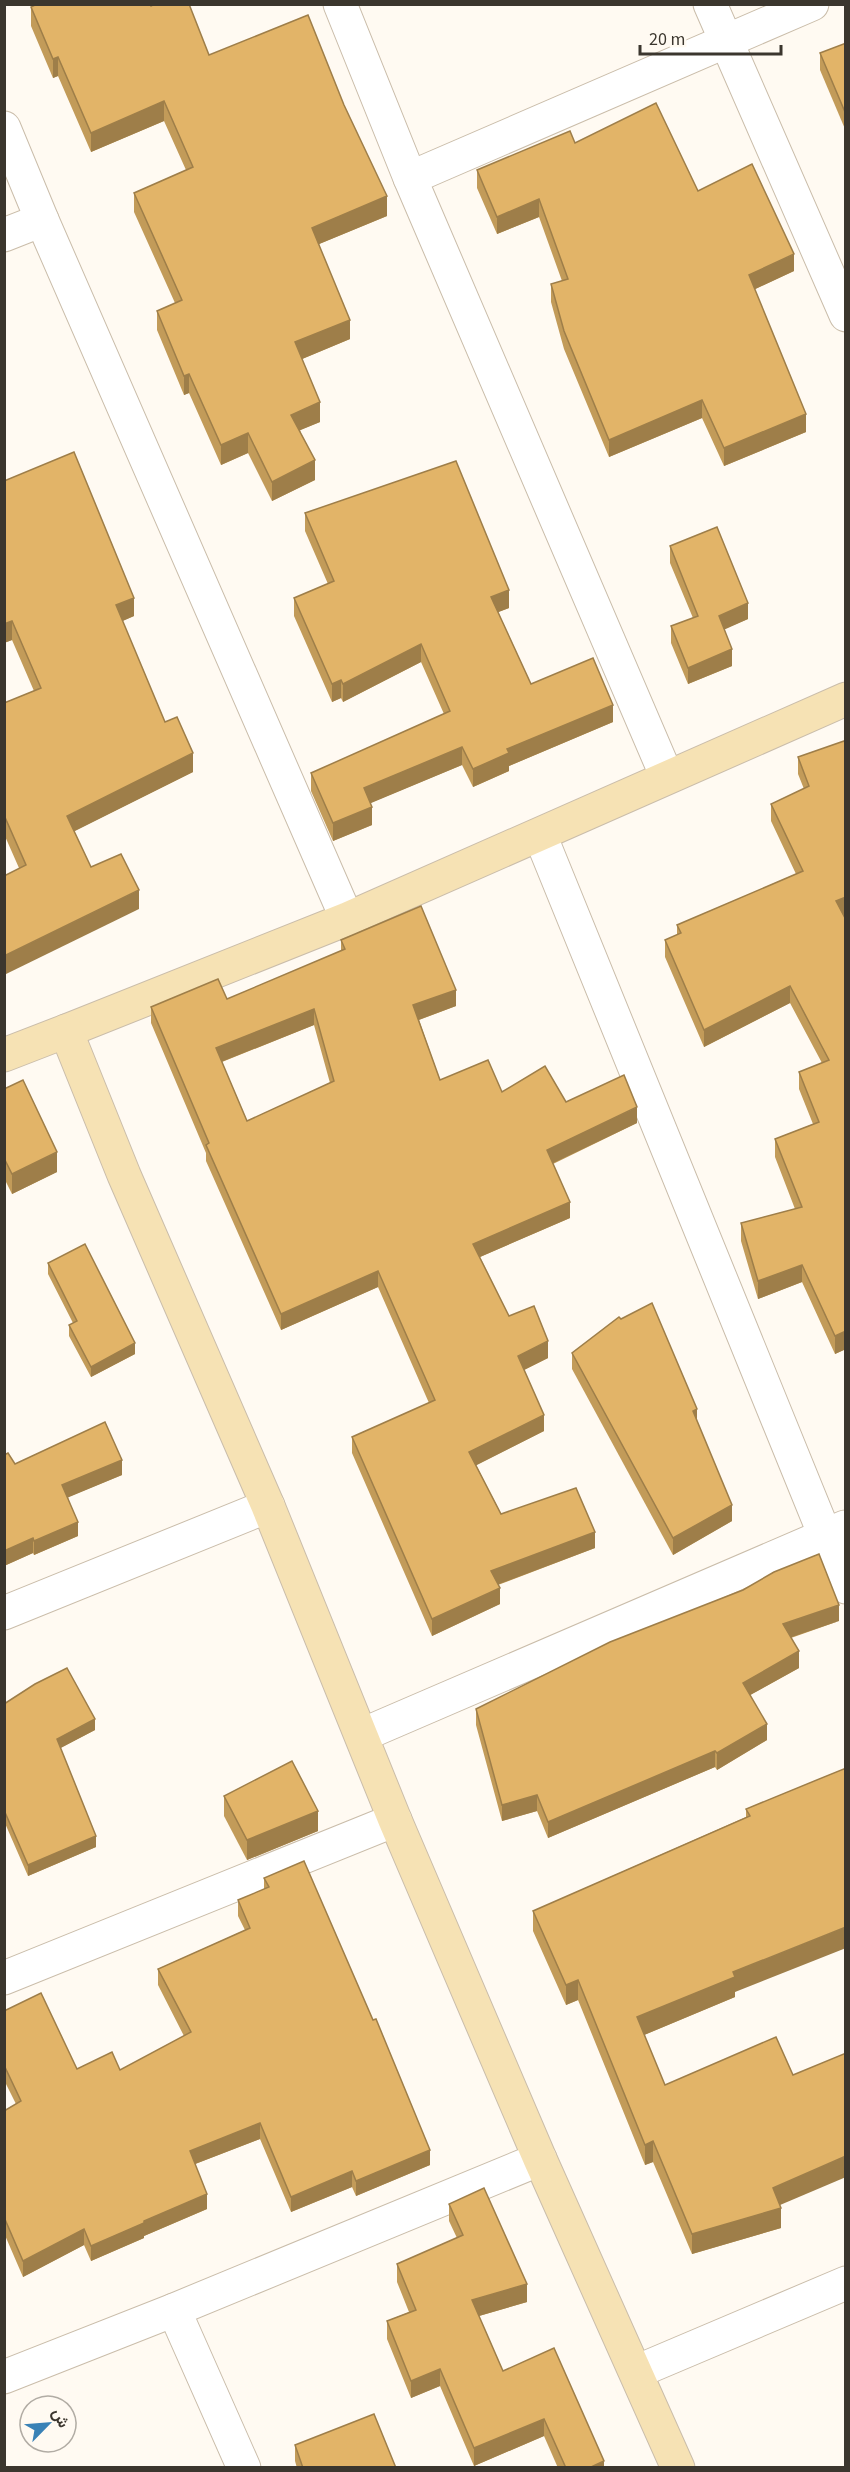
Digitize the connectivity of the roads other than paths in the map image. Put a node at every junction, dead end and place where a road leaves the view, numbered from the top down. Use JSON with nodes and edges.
{"nodes":[{"id":1,"x":340,"y":4,"type":"edge"},
{"id":2,"x":710,"y":4,"type":"edge"},
{"id":3,"x":812,"y":4,"type":"edge"},
{"id":4,"x":725,"y":42,"type":"junction"},
{"id":5,"x":4,"y":128,"type":"edge"},
{"id":6,"x":410,"y":178,"type":"junction"},
{"id":7,"x":42,"y":220,"type":"junction"},
{"id":8,"x":4,"y":235,"type":"edge"},
{"id":9,"x":846,"y":315,"type":"edge"},
{"id":10,"x":846,"y":699,"type":"edge"},
{"id":11,"x":667,"y":777,"type":"junction"},
{"id":12,"x":540,"y":835,"type":"junction"},
{"id":13,"x":347,"y":919,"type":"junction"},
{"id":14,"x":66,"y":1031,"type":"junction"},
{"id":15,"x":5,"y":1054,"type":"edge"},
{"id":16,"x":268,"y":1506,"type":"junction"},
{"id":17,"x":835,"y":1532,"type":"edge"},
{"id":18,"x":846,"y":1587,"type":"edge"},
{"id":19,"x":4,"y":1613,"type":"edge"},
{"id":20,"x":362,"y":1735,"type":"junction"},
{"id":21,"x":395,"y":1820,"type":"junction"},
{"id":22,"x":4,"y":1978,"type":"edge"},
{"id":23,"x":540,"y":2159,"type":"junction"},
{"id":24,"x":846,"y":2283,"type":"edge"},
{"id":25,"x":174,"y":2310,"type":"junction"},
{"id":26,"x":636,"y":2373,"type":"junction"},
{"id":27,"x":4,"y":2378,"type":"edge"},
{"id":28,"x":244,"y":2468,"type":"edge"},
{"id":29,"x":678,"y":2468,"type":"edge"}],
"edges":[{"from":1,"to":6,"type":"street"},
{"from":2,"to":4,"type":"street"},
{"from":3,"to":4,"type":"street"},
{"from":4,"to":6,"type":"street"},
{"from":4,"to":9,"type":"street"},
{"from":5,"to":7,"type":"street"},
{"from":6,"to":11,"type":"street"},
{"from":7,"to":8,"type":"street"},
{"from":7,"to":13,"type":"street"},
{"from":10,"to":11,"type":"street"},
{"from":11,"to":12,"type":"street"},
{"from":12,"to":13,"type":"street"},
{"from":12,"to":17,"type":"street"},
{"from":13,"to":14,"type":"street"},
{"from":14,"to":15,"type":"street"},
{"from":14,"to":16,"type":"street"},
{"from":16,"to":19,"type":"street"},
{"from":16,"to":20,"type":"street"},
{"from":17,"to":18,"type":"street"},
{"from":17,"to":20,"type":"street"},
{"from":20,"to":21,"type":"street"},
{"from":21,"to":22,"type":"street"},
{"from":21,"to":23,"type":"street"},
{"from":23,"to":25,"type":"street"},
{"from":23,"to":26,"type":"street"},
{"from":24,"to":26,"type":"street"},
{"from":25,"to":27,"type":"street"},
{"from":25,"to":28,"type":"street"},
{"from":26,"to":29,"type":"street"}]}
